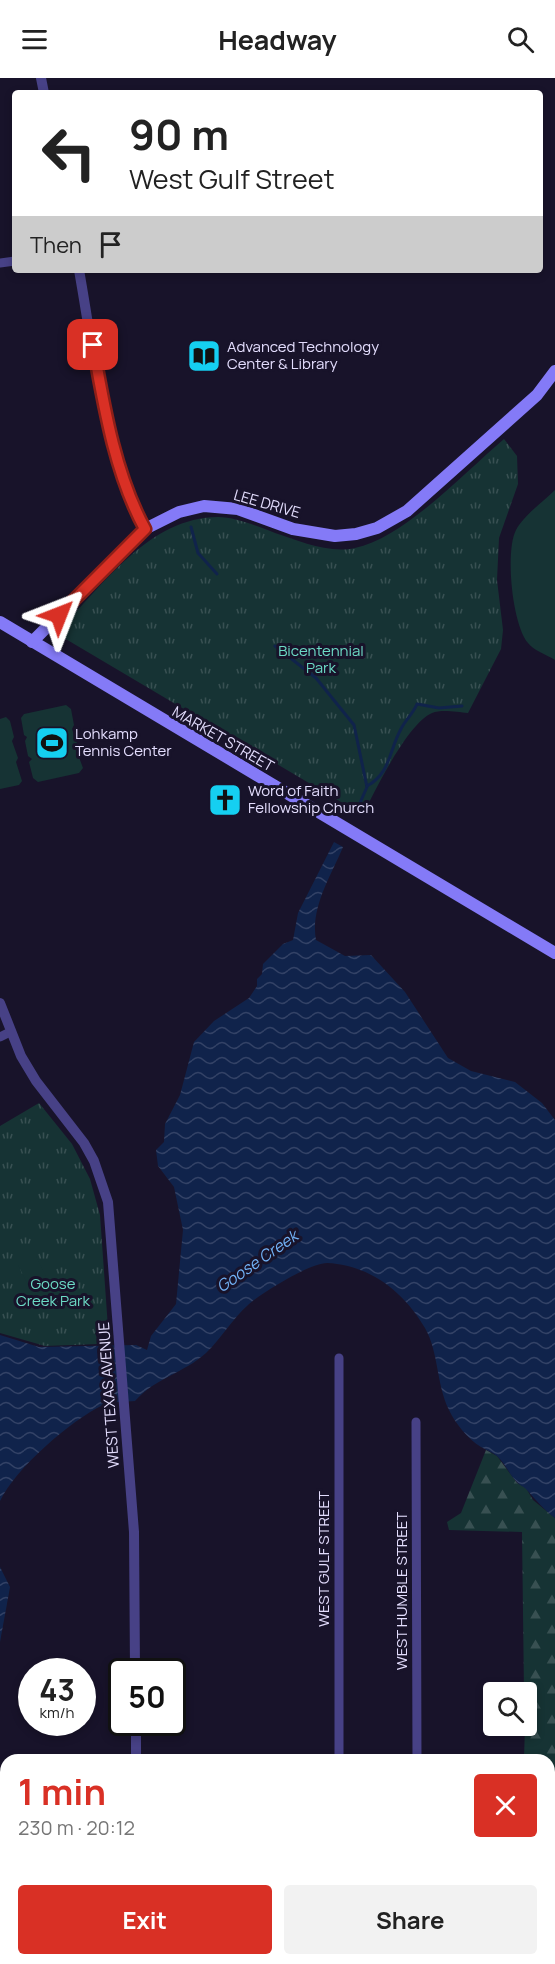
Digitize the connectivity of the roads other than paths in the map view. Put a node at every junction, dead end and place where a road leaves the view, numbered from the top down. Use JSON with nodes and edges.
{"nodes":[{"id":1,"x":80,"y":273,"type":"edge"},
{"id":2,"x":555,"y":371,"type":"edge"},
{"id":3,"x":145,"y":529,"type":"junction"},
{"id":4,"x":0,"y":622,"type":"edge"},
{"id":5,"x":32,"y":642,"type":"junction"},
{"id":6,"x":555,"y":953,"type":"edge"},
{"id":7,"x":0,"y":1003,"type":"edge"},
{"id":8,"x":5,"y":1034,"type":"edge"},
{"id":9,"x":339,"y":1358,"type":"dead end"},
{"id":10,"x":416,"y":1422,"type":"dead end"},
{"id":11,"x":135,"y":1658,"type":"edge"},
{"id":12,"x":135,"y":1736,"type":"edge"},
{"id":13,"x":136,"y":1754,"type":"edge"},
{"id":14,"x":339,"y":1754,"type":"edge"},
{"id":15,"x":417,"y":1754,"type":"edge"}],
"edges":[{"from":1,"to":3,"type":"street"},
{"from":2,"to":3,"type":"main road","name":"LEE DRIVE"},
{"from":3,"to":5,"type":"main road","name":"LEE DRIVE"},
{"from":4,"to":5,"type":"main road","name":"MARKET STREET"},
{"from":5,"to":6,"type":"main road","name":"MARKET STREET"},
{"from":7,"to":8,"type":"street","name":"WEST TEXAS AVENUE"},
{"from":8,"to":11,"type":"street","name":"WEST TEXAS AVENUE"},
{"from":9,"to":14,"type":"street","name":"WEST GULF STREET"},
{"from":10,"to":15,"type":"street","name":"WEST HUMBLE STREET"},
{"from":12,"to":13,"type":"street"}]}
